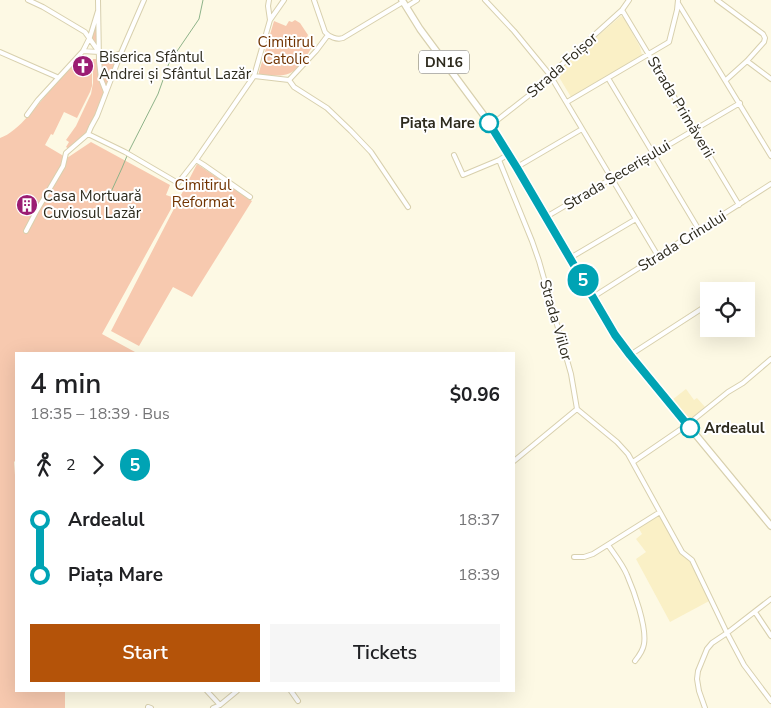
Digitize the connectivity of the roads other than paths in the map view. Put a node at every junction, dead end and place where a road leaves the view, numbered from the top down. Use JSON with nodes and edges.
{"nodes":[{"id":1,"x":28,"y":0,"type":"edge"},
{"id":2,"x":98,"y":0,"type":"edge"},
{"id":3,"x":144,"y":0,"type":"edge"},
{"id":4,"x":269,"y":0,"type":"edge"},
{"id":5,"x":284,"y":0,"type":"edge"},
{"id":6,"x":314,"y":0,"type":"edge"},
{"id":7,"x":417,"y":0,"type":"edge"},
{"id":8,"x":485,"y":0,"type":"edge"},
{"id":9,"x":629,"y":0,"type":"edge"},
{"id":10,"x":717,"y":0,"type":"edge"},
{"id":11,"x":678,"y":1,"type":"edge"},
{"id":12,"x":404,"y":3,"type":"edge"},
{"id":13,"x":622,"y":10,"type":"junction"},
{"id":14,"x":98,"y":11,"type":"junction"},
{"id":15,"x":270,"y":20,"type":"junction"},
{"id":16,"x":328,"y":35,"type":"junction"},
{"id":17,"x":90,"y":37,"type":"junction"},
{"id":18,"x":82,"y":51,"type":"junction"},
{"id":19,"x":0,"y":52,"type":"edge"},
{"id":20,"x":99,"y":52,"type":"junction"},
{"id":21,"x":121,"y":53,"type":"junction"},
{"id":22,"x":648,"y":53,"type":"junction"},
{"id":23,"x":747,"y":61,"type":"junction"},
{"id":24,"x":550,"y":75,"type":"junction"},
{"id":25,"x":254,"y":76,"type":"junction"},
{"id":26,"x":58,"y":78,"type":"junction"},
{"id":27,"x":608,"y":78,"type":"junction"},
{"id":28,"x":771,"y":79,"type":"edge"},
{"id":29,"x":289,"y":80,"type":"junction"},
{"id":30,"x":726,"y":80,"type":"junction"},
{"id":31,"x":106,"y":92,"type":"junction"},
{"id":32,"x":567,"y":102,"type":"junction"},
{"id":33,"x":740,"y":103,"type":"junction"},
{"id":34,"x":27,"y":115,"type":"dead end"},
{"id":35,"x":491,"y":125,"type":"junction"},
{"id":36,"x":582,"y":129,"type":"junction"},
{"id":37,"x":694,"y":130,"type":"junction"},
{"id":38,"x":88,"y":134,"type":"junction"},
{"id":39,"x":653,"y":153,"type":"junction"},
{"id":40,"x":509,"y":154,"type":"junction"},
{"id":41,"x":454,"y":156,"type":"dead end"},
{"id":42,"x":771,"y":156,"type":"edge"},
{"id":43,"x":196,"y":160,"type":"junction"},
{"id":44,"x":499,"y":160,"type":"junction"},
{"id":45,"x":517,"y":168,"type":"junction"},
{"id":46,"x":612,"y":178,"type":"junction"},
{"id":47,"x":771,"y":184,"type":"edge"},
{"id":48,"x":250,"y":197,"type":"dead end"},
{"id":49,"x":739,"y":205,"type":"junction"},
{"id":50,"x":408,"y":206,"type":"dead end"},
{"id":51,"x":546,"y":217,"type":"junction"},
{"id":52,"x":636,"y":219,"type":"junction"},
{"id":53,"x":698,"y":230,"type":"junction"},
{"id":54,"x":26,"y":231,"type":"dead end"},
{"id":55,"x":658,"y":256,"type":"junction"},
{"id":56,"x":570,"y":258,"type":"junction"},
{"id":57,"x":593,"y":297,"type":"junction"},
{"id":58,"x":700,"y":310,"type":"edge"},
{"id":59,"x":630,"y":355,"type":"junction"},
{"id":60,"x":771,"y":359,"type":"edge"},
{"id":61,"x":577,"y":410,"type":"junction"},
{"id":62,"x":687,"y":425,"type":"junction"},
{"id":63,"x":515,"y":461,"type":"edge"},
{"id":64,"x":633,"y":462,"type":"junction"},
{"id":65,"x":660,"y":512,"type":"junction"},
{"id":66,"x":771,"y":526,"type":"edge"},
{"id":67,"x":608,"y":545,"type":"junction"},
{"id":68,"x":574,"y":557,"type":"dead end"},
{"id":69,"x":771,"y":598,"type":"edge"},
{"id":70,"x":754,"y":612,"type":"junction"},
{"id":71,"x":727,"y":633,"type":"junction"},
{"id":72,"x":771,"y":636,"type":"edge"},
{"id":73,"x":635,"y":662,"type":"dead end"},
{"id":74,"x":208,"y":692,"type":"edge"},
{"id":75,"x":237,"y":692,"type":"edge"},
{"id":76,"x":292,"y":692,"type":"edge"},
{"id":77,"x":298,"y":701,"type":"dead end"},
{"id":78,"x":771,"y":701,"type":"edge"},
{"id":79,"x":220,"y":705,"type":"junction"},
{"id":80,"x":213,"y":708,"type":"edge"},
{"id":81,"x":705,"y":708,"type":"edge"}],
"edges":[{"from":1,"to":17,"type":"street"},
{"from":2,"to":14,"type":"street"},
{"from":3,"to":21,"type":"street"},
{"from":4,"to":15,"type":"street"},
{"from":5,"to":15,"type":"street"},
{"from":6,"to":16,"type":"street"},
{"from":7,"to":12,"type":"street"},
{"from":8,"to":24,"type":"street"},
{"from":9,"to":13,"type":"street","name":"Strada Foișor"},
{"from":10,"to":23,"type":"street"},
{"from":11,"to":22,"type":"street"},
{"from":11,"to":30,"type":"street"},
{"from":12,"to":16,"type":"street"},
{"from":12,"to":35,"type":"highway","number":"DN16"},
{"from":13,"to":22,"type":"street","name":"Strada Primăverii"},
{"from":13,"to":24,"type":"street","name":"Strada Foișor"},
{"from":14,"to":17,"type":"street"},
{"from":14,"to":20,"type":"street"},
{"from":15,"to":25,"type":"street"},
{"from":16,"to":29,"type":"street"},
{"from":17,"to":18,"type":"street"},
{"from":17,"to":20,"type":"street"},
{"from":18,"to":20,"type":"street"},
{"from":18,"to":26,"type":"street"},
{"from":19,"to":26,"type":"street"},
{"from":20,"to":21,"type":"street"},
{"from":20,"to":31,"type":"street"},
{"from":21,"to":31,"type":"street"},
{"from":22,"to":27,"type":"street"},
{"from":22,"to":37,"type":"street","name":"Strada Primăverii"},
{"from":23,"to":28,"type":"street"},
{"from":23,"to":30,"type":"street"},
{"from":24,"to":32,"type":"street"},
{"from":24,"to":35,"type":"street","name":"Strada Foișor"},
{"from":25,"to":29,"type":"street"},
{"from":25,"to":43,"type":"street"},
{"from":26,"to":34,"type":"street"},
{"from":27,"to":32,"type":"street"},
{"from":27,"to":39,"type":"street"},
{"from":29,"to":50,"type":"street"},
{"from":30,"to":33,"type":"street"},
{"from":31,"to":38,"type":"street"},
{"from":32,"to":36,"type":"street"},
{"from":33,"to":37,"type":"street","name":"Strada Secerișului"},
{"from":33,"to":42,"type":"street"},
{"from":35,"to":40,"type":"highway","number":"DN16"},
{"from":36,"to":45,"type":"street"},
{"from":36,"to":46,"type":"street"},
{"from":37,"to":39,"type":"street","name":"Strada Secerișului"},
{"from":37,"to":49,"type":"street","name":"Strada Primăverii"},
{"from":38,"to":43,"type":"street"},
{"from":38,"to":54,"type":"street"},
{"from":39,"to":46,"type":"street","name":"Strada Secerișului"},
{"from":39,"to":53,"type":"street"},
{"from":40,"to":44,"type":"street"},
{"from":40,"to":45,"type":"highway","number":"DN16"},
{"from":41,"to":44,"type":"street"},
{"from":43,"to":48,"type":"street"},
{"from":44,"to":61,"type":"street","name":"Strada Viilor"},
{"from":45,"to":51,"type":"highway","number":"DN16"},
{"from":46,"to":51,"type":"street","name":"Strada Secerișului"},
{"from":46,"to":52,"type":"street"},
{"from":47,"to":49,"type":"street","name":"Strada Crinului"},
{"from":49,"to":53,"type":"street","name":"Strada Crinului"},
{"from":51,"to":56,"type":"highway","number":"DN16"},
{"from":52,"to":55,"type":"street"},
{"from":52,"to":56,"type":"street"},
{"from":53,"to":55,"type":"street","name":"Strada Crinului"},
{"from":55,"to":57,"type":"street","name":"Strada Crinului"},
{"from":56,"to":57,"type":"highway","number":"DN16"},
{"from":57,"to":59,"type":"highway","number":"DN16"},
{"from":58,"to":59,"type":"street"},
{"from":59,"to":62,"type":"highway","number":"DN16"},
{"from":60,"to":62,"type":"street"},
{"from":61,"to":63,"type":"street"},
{"from":61,"to":64,"type":"street"},
{"from":62,"to":64,"type":"street"},
{"from":62,"to":66,"type":"highway","number":"DN16"},
{"from":64,"to":65,"type":"street"},
{"from":65,"to":67,"type":"street"},
{"from":65,"to":71,"type":"street"},
{"from":67,"to":68,"type":"street"},
{"from":67,"to":73,"type":"street"},
{"from":69,"to":70,"type":"street"},
{"from":70,"to":71,"type":"street"},
{"from":70,"to":72,"type":"street"},
{"from":71,"to":78,"type":"street"},
{"from":71,"to":81,"type":"street"},
{"from":74,"to":79,"type":"street"},
{"from":75,"to":79,"type":"street"},
{"from":76,"to":77,"type":"street"},
{"from":79,"to":80,"type":"street"}]}
